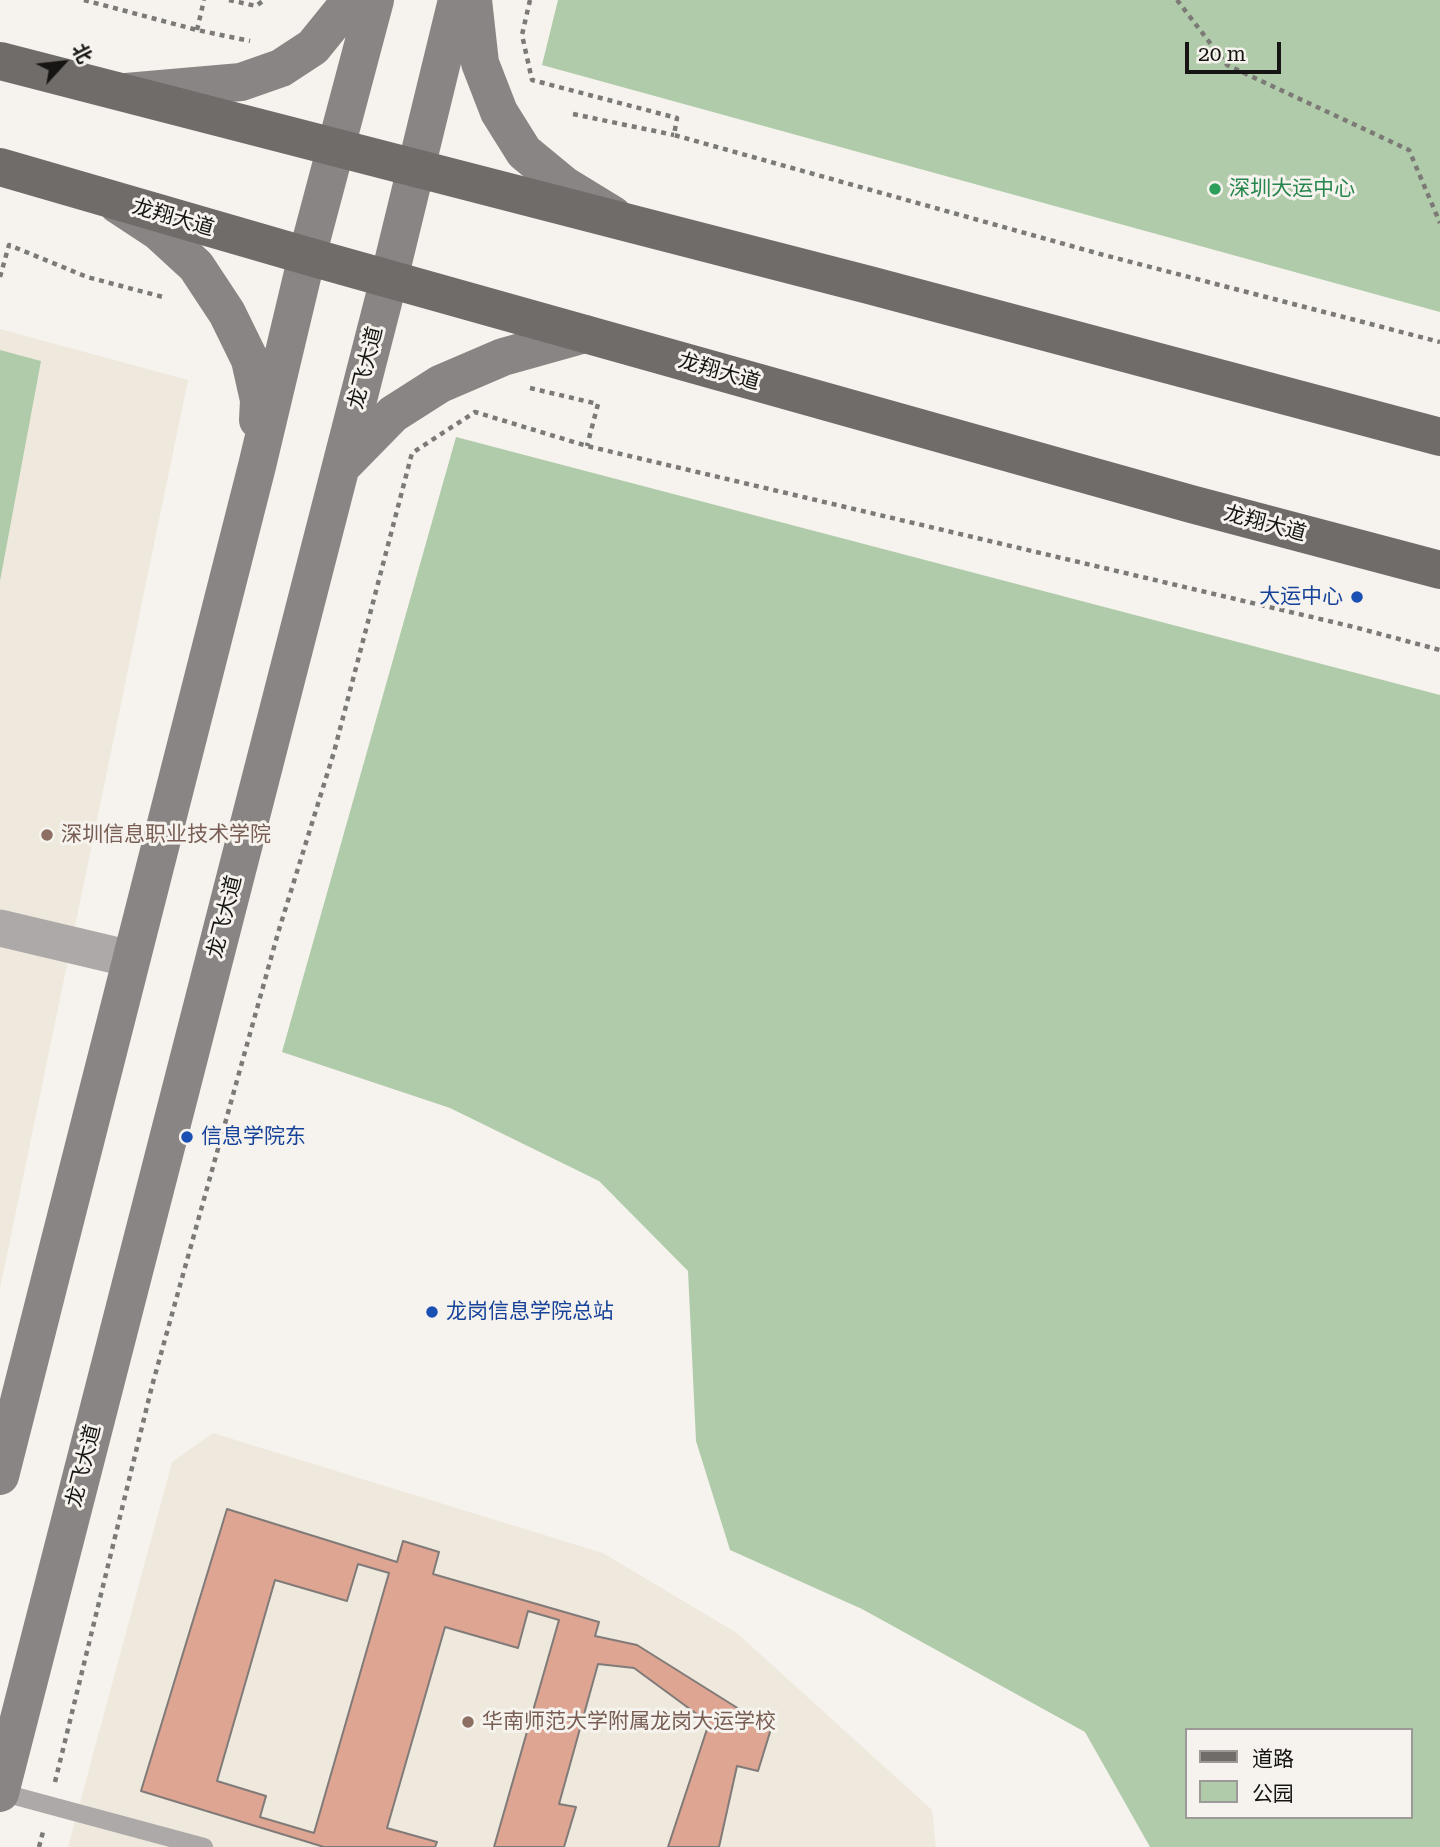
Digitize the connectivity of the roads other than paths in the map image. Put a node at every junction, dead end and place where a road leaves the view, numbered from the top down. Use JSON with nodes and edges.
{"nodes":[{"id":1,"x":351,"y":0,"type":"edge"},
{"id":2,"x":374,"y":0,"type":"edge"},
{"id":3,"x":457,"y":0,"type":"edge"},
{"id":4,"x":473,"y":0,"type":"edge"},
{"id":5,"x":0,"y":61,"type":"edge"},
{"id":6,"x":121,"y":93,"type":"junction"},
{"id":7,"x":335,"y":148,"type":"junction"},
{"id":8,"x":0,"y":167,"type":"edge"},
{"id":9,"x":416,"y":169,"type":"junction"},
{"id":10,"x":108,"y":199,"type":"junction"},
{"id":11,"x":623,"y":222,"type":"junction"},
{"id":12,"x":307,"y":256,"type":"junction"},
{"id":13,"x":389,"y":279,"type":"junction"},
{"id":14,"x":585,"y":334,"type":"junction"},
{"id":15,"x":1440,"y":437,"type":"edge"},
{"id":16,"x":257,"y":466,"type":"junction"},
{"id":17,"x":341,"y":467,"type":"junction"},
{"id":18,"x":1440,"y":570,"type":"edge"},
{"id":19,"x":0,"y":928,"type":"edge"},
{"id":20,"x":131,"y":960,"type":"junction"},
{"id":21,"x":0,"y":1476,"type":"edge"},
{"id":22,"x":0,"y":1792,"type":"edge"},
{"id":23,"x":204,"y":1847,"type":"edge"}],
"edges":[{"from":1,"to":6,"type":"main road"},
{"from":2,"to":7,"type":"main road"},
{"from":3,"to":9,"type":"main road","name":"龙飞大道"},
{"from":4,"to":11,"type":"main road"},
{"from":5,"to":6,"type":"main road"},
{"from":6,"to":7,"type":"main road"},
{"from":7,"to":9,"type":"main road"},
{"from":7,"to":12,"type":"main road"},
{"from":8,"to":10,"type":"main road","name":"龙翔大道"},
{"from":9,"to":11,"type":"main road"},
{"from":9,"to":13,"type":"main road","name":"龙飞大道"},
{"from":10,"to":12,"type":"main road","name":"龙翔大道"},
{"from":10,"to":16,"type":"main road"},
{"from":11,"to":15,"type":"main road"},
{"from":12,"to":13,"type":"main road","name":"龙翔大道"},
{"from":12,"to":16,"type":"main road"},
{"from":13,"to":14,"type":"main road","name":"龙翔大道"},
{"from":13,"to":17,"type":"main road","name":"龙飞大道"},
{"from":14,"to":17,"type":"main road"},
{"from":14,"to":18,"type":"main road","name":"龙翔大道"},
{"from":16,"to":20,"type":"main road"},
{"from":17,"to":22,"type":"main road","name":"龙飞大道"},
{"from":19,"to":20,"type":"street"},
{"from":20,"to":21,"type":"main road"},
{"from":22,"to":23,"type":"lane"}]}
